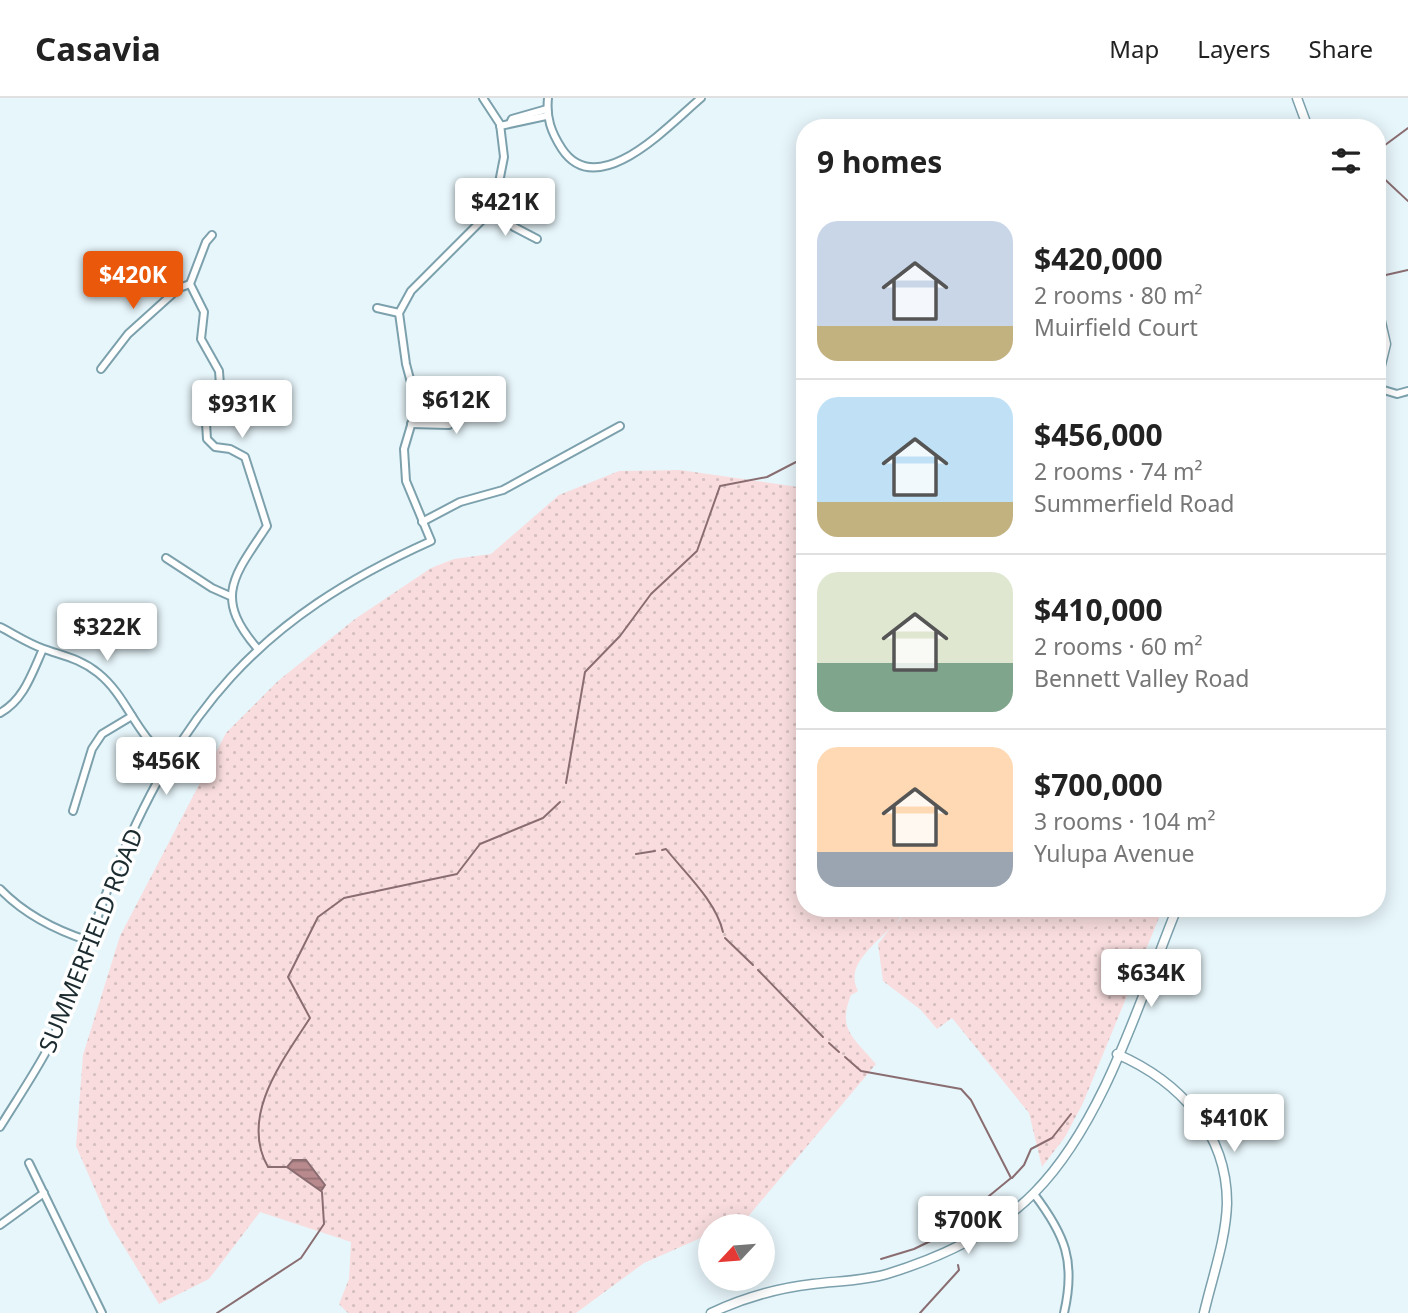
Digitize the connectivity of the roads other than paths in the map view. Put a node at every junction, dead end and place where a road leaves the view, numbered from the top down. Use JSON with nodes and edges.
{"nodes":[{"id":1,"x":483,"y":98,"type":"edge"},
{"id":2,"x":548,"y":98,"type":"edge"},
{"id":3,"x":701,"y":98,"type":"edge"},
{"id":4,"x":1297,"y":98,"type":"edge"},
{"id":5,"x":546,"y":112,"type":"junction"},
{"id":6,"x":1305,"y":119,"type":"edge"},
{"id":7,"x":500,"y":126,"type":"junction"},
{"id":8,"x":494,"y":208,"type":"junction"},
{"id":9,"x":212,"y":235,"type":"dead end"},
{"id":10,"x":537,"y":239,"type":"dead end"},
{"id":11,"x":190,"y":284,"type":"junction"},
{"id":12,"x":377,"y":308,"type":"dead end"},
{"id":13,"x":399,"y":313,"type":"junction"},
{"id":14,"x":101,"y":369,"type":"dead end"},
{"id":15,"x":1386,"y":390,"type":"edge"},
{"id":16,"x":1408,"y":391,"type":"edge"},
{"id":17,"x":482,"y":396,"type":"dead end"},
{"id":18,"x":411,"y":424,"type":"junction"},
{"id":19,"x":620,"y":426,"type":"dead end"},
{"id":20,"x":422,"y":522,"type":"junction"},
{"id":21,"x":166,"y":558,"type":"dead end"},
{"id":22,"x":230,"y":596,"type":"junction"},
{"id":23,"x":0,"y":627,"type":"edge"},
{"id":24,"x":257,"y":648,"type":"junction"},
{"id":25,"x":43,"y":649,"type":"junction"},
{"id":26,"x":0,"y":713,"type":"edge"},
{"id":27,"x":132,"y":716,"type":"junction"},
{"id":28,"x":170,"y":760,"type":"junction"},
{"id":29,"x":73,"y":811,"type":"dead end"},
{"id":30,"x":0,"y":889,"type":"edge"},
{"id":31,"x":1173,"y":917,"type":"edge"},
{"id":32,"x":89,"y":941,"type":"junction"},
{"id":33,"x":1117,"y":1054,"type":"junction"},
{"id":34,"x":0,"y":1127,"type":"edge"},
{"id":35,"x":29,"y":1163,"type":"dead end"},
{"id":36,"x":44,"y":1193,"type":"junction"},
{"id":37,"x":1034,"y":1194,"type":"junction"},
{"id":38,"x":0,"y":1225,"type":"edge"},
{"id":39,"x":102,"y":1313,"type":"edge"},
{"id":40,"x":711,"y":1313,"type":"edge"},
{"id":41,"x":1064,"y":1313,"type":"edge"},
{"id":42,"x":1204,"y":1313,"type":"edge"}],
"edges":[{"from":1,"to":7,"type":"street"},
{"from":2,"to":5,"type":"street"},
{"from":3,"to":5,"type":"street"},
{"from":4,"to":6,"type":"street"},
{"from":5,"to":7,"type":"street"},
{"from":7,"to":8,"type":"street"},
{"from":8,"to":10,"type":"street"},
{"from":8,"to":13,"type":"street"},
{"from":9,"to":11,"type":"street"},
{"from":11,"to":14,"type":"street"},
{"from":11,"to":22,"type":"street"},
{"from":12,"to":13,"type":"street"},
{"from":13,"to":18,"type":"street"},
{"from":15,"to":16,"type":"street"},
{"from":17,"to":18,"type":"street"},
{"from":18,"to":20,"type":"street"},
{"from":19,"to":20,"type":"street"},
{"from":20,"to":24,"type":"street","name":"SUMMERFIELD ROAD"},
{"from":21,"to":22,"type":"street"},
{"from":22,"to":24,"type":"street"},
{"from":23,"to":25,"type":"street"},
{"from":24,"to":28,"type":"street","name":"SUMMERFIELD ROAD"},
{"from":25,"to":26,"type":"street"},
{"from":25,"to":27,"type":"street"},
{"from":27,"to":28,"type":"street"},
{"from":27,"to":29,"type":"street"},
{"from":28,"to":32,"type":"street","name":"SUMMERFIELD ROAD"},
{"from":30,"to":32,"type":"street"},
{"from":31,"to":33,"type":"street"},
{"from":32,"to":34,"type":"street","name":"SUMMERFIELD ROAD"},
{"from":33,"to":37,"type":"street"},
{"from":33,"to":42,"type":"street"},
{"from":35,"to":36,"type":"street"},
{"from":36,"to":38,"type":"street"},
{"from":36,"to":39,"type":"street"},
{"from":37,"to":40,"type":"street"},
{"from":37,"to":41,"type":"street"}]}
